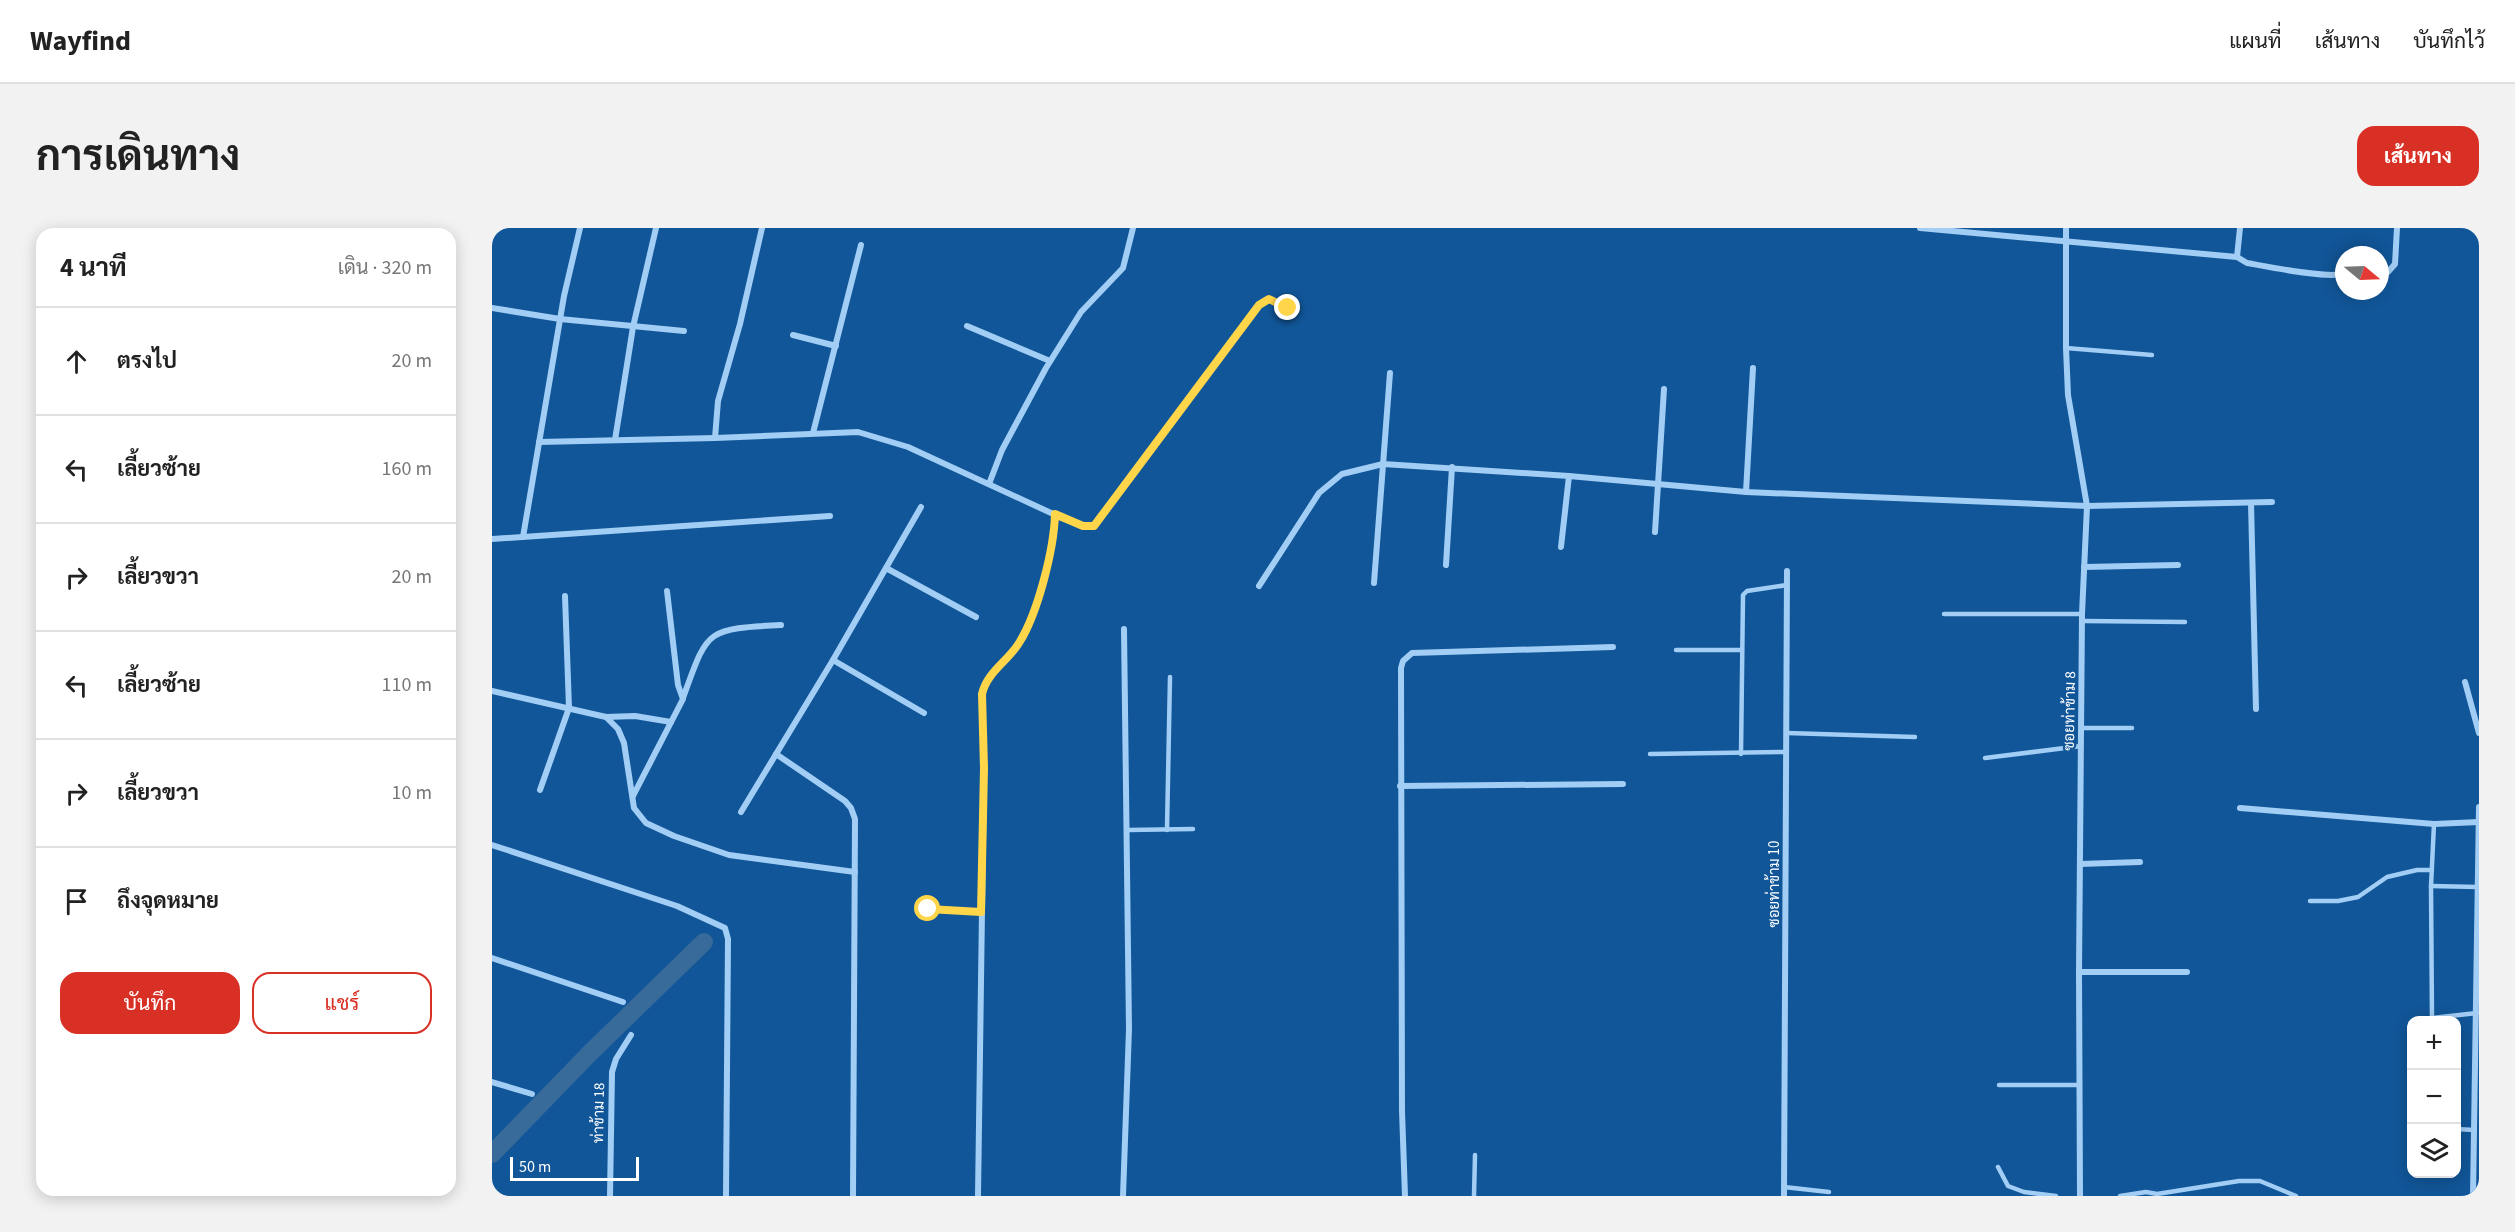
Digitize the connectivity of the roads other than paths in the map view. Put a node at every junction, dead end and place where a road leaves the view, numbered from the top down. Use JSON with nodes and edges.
{"nodes":[{"id":1,"x":580,"y":228,"type":"edge"},
{"id":2,"x":656,"y":228,"type":"edge"},
{"id":3,"x":762,"y":228,"type":"edge"},
{"id":4,"x":1133,"y":228,"type":"edge"},
{"id":5,"x":1920,"y":228,"type":"edge"},
{"id":6,"x":2066,"y":228,"type":"edge"},
{"id":7,"x":2240,"y":228,"type":"edge"},
{"id":8,"x":2397,"y":228,"type":"edge"},
{"id":9,"x":2066,"y":242,"type":"junction"},
{"id":10,"x":861,"y":245,"type":"dead end"},
{"id":11,"x":2237,"y":257,"type":"junction"},
{"id":12,"x":2389,"y":271,"type":"edge"},
{"id":13,"x":2335,"y":276,"type":"edge"},
{"id":14,"x":492,"y":308,"type":"edge"},
{"id":15,"x":1288,"y":308,"type":"dead end"},
{"id":16,"x":560,"y":319,"type":"junction"},
{"id":17,"x":967,"y":326,"type":"dead end"},
{"id":18,"x":633,"y":327,"type":"junction"},
{"id":19,"x":684,"y":331,"type":"dead end"},
{"id":20,"x":793,"y":335,"type":"dead end"},
{"id":21,"x":836,"y":346,"type":"junction"},
{"id":22,"x":2066,"y":348,"type":"junction"},
{"id":23,"x":2152,"y":355,"type":"dead end"},
{"id":24,"x":1050,"y":361,"type":"junction"},
{"id":25,"x":1753,"y":368,"type":"dead end"},
{"id":26,"x":1390,"y":373,"type":"dead end"},
{"id":27,"x":1664,"y":389,"type":"dead end"},
{"id":28,"x":813,"y":433,"type":"junction"},
{"id":29,"x":715,"y":438,"type":"junction"},
{"id":30,"x":615,"y":440,"type":"junction"},
{"id":31,"x":538,"y":442,"type":"junction"},
{"id":32,"x":1383,"y":464,"type":"junction"},
{"id":33,"x":1452,"y":467,"type":"junction"},
{"id":34,"x":1569,"y":476,"type":"junction"},
{"id":35,"x":989,"y":484,"type":"junction"},
{"id":36,"x":1658,"y":484,"type":"junction"},
{"id":37,"x":1746,"y":492,"type":"junction"},
{"id":38,"x":2251,"y":502,"type":"junction"},
{"id":39,"x":2272,"y":502,"type":"dead end"},
{"id":40,"x":2087,"y":506,"type":"junction"},
{"id":41,"x":921,"y":507,"type":"dead end"},
{"id":42,"x":1055,"y":514,"type":"junction"},
{"id":43,"x":830,"y":516,"type":"dead end"},
{"id":44,"x":1655,"y":532,"type":"dead end"},
{"id":45,"x":523,"y":537,"type":"junction"},
{"id":46,"x":492,"y":539,"type":"edge"},
{"id":47,"x":1561,"y":547,"type":"dead end"},
{"id":48,"x":1446,"y":565,"type":"dead end"},
{"id":49,"x":2178,"y":565,"type":"dead end"},
{"id":50,"x":2084,"y":567,"type":"junction"},
{"id":51,"x":886,"y":568,"type":"junction"},
{"id":52,"x":1787,"y":571,"type":"dead end"},
{"id":53,"x":1374,"y":583,"type":"dead end"},
{"id":54,"x":1786,"y":585,"type":"junction"},
{"id":55,"x":1259,"y":586,"type":"dead end"},
{"id":56,"x":667,"y":591,"type":"dead end"},
{"id":57,"x":565,"y":596,"type":"dead end"},
{"id":58,"x":1944,"y":614,"type":"dead end"},
{"id":59,"x":976,"y":617,"type":"dead end"},
{"id":60,"x":2083,"y":618,"type":"junction"},
{"id":61,"x":2185,"y":622,"type":"dead end"},
{"id":62,"x":781,"y":625,"type":"dead end"},
{"id":63,"x":1124,"y":629,"type":"dead end"},
{"id":64,"x":1613,"y":647,"type":"dead end"},
{"id":65,"x":1676,"y":650,"type":"dead end"},
{"id":66,"x":1742,"y":650,"type":"junction"},
{"id":67,"x":832,"y":660,"type":"junction"},
{"id":68,"x":1170,"y":677,"type":"dead end"},
{"id":69,"x":2465,"y":682,"type":"dead end"},
{"id":70,"x":492,"y":691,"type":"edge"},
{"id":71,"x":683,"y":699,"type":"junction"},
{"id":72,"x":569,"y":708,"type":"junction"},
{"id":73,"x":2256,"y":709,"type":"dead end"},
{"id":74,"x":924,"y":713,"type":"dead end"},
{"id":75,"x":606,"y":717,"type":"junction"},
{"id":76,"x":672,"y":722,"type":"junction"},
{"id":77,"x":2082,"y":728,"type":"junction"},
{"id":78,"x":2132,"y":728,"type":"dead end"},
{"id":79,"x":1787,"y":733,"type":"junction"},
{"id":80,"x":2479,"y":733,"type":"edge"},
{"id":81,"x":1915,"y":737,"type":"dead end"},
{"id":82,"x":2081,"y":746,"type":"junction"},
{"id":83,"x":1786,"y":752,"type":"junction"},
{"id":84,"x":776,"y":754,"type":"junction"},
{"id":85,"x":1650,"y":754,"type":"dead end"},
{"id":86,"x":1741,"y":754,"type":"junction"},
{"id":87,"x":1985,"y":758,"type":"dead end"},
{"id":88,"x":1623,"y":784,"type":"dead end"},
{"id":89,"x":1400,"y":786,"type":"junction"},
{"id":90,"x":540,"y":790,"type":"dead end"},
{"id":91,"x":633,"y":796,"type":"junction"},
{"id":92,"x":2479,"y":807,"type":"edge"},
{"id":93,"x":2240,"y":808,"type":"dead end"},
{"id":94,"x":741,"y":812,"type":"dead end"},
{"id":95,"x":2479,"y":822,"type":"edge"},
{"id":96,"x":2434,"y":824,"type":"junction"},
{"id":97,"x":1193,"y":829,"type":"dead end"},
{"id":98,"x":1128,"y":830,"type":"junction"},
{"id":99,"x":1167,"y":830,"type":"junction"},
{"id":100,"x":492,"y":845,"type":"edge"},
{"id":101,"x":2140,"y":862,"type":"dead end"},
{"id":102,"x":2080,"y":864,"type":"junction"},
{"id":103,"x":2432,"y":870,"type":"junction"},
{"id":104,"x":855,"y":872,"type":"junction"},
{"id":105,"x":2431,"y":886,"type":"junction"},
{"id":106,"x":2478,"y":887,"type":"edge"},
{"id":107,"x":2310,"y":901,"type":"dead end"},
{"id":108,"x":928,"y":909,"type":"dead end"},
{"id":109,"x":981,"y":912,"type":"junction"},
{"id":110,"x":492,"y":958,"type":"edge"},
{"id":111,"x":2079,"y":972,"type":"junction"},
{"id":112,"x":2187,"y":972,"type":"dead end"},
{"id":113,"x":623,"y":1002,"type":"dead end"},
{"id":114,"x":2477,"y":1013,"type":"junction"},
{"id":115,"x":2432,"y":1016,"type":"edge"},
{"id":116,"x":2454,"y":1016,"type":"edge"},
{"id":117,"x":2478,"y":1025,"type":"edge"},
{"id":118,"x":631,"y":1035,"type":"dead end"},
{"id":119,"x":492,"y":1082,"type":"edge"},
{"id":120,"x":1999,"y":1085,"type":"dead end"},
{"id":121,"x":2080,"y":1085,"type":"junction"},
{"id":122,"x":532,"y":1094,"type":"dead end"},
{"id":123,"x":2461,"y":1129,"type":"edge"},
{"id":124,"x":2474,"y":1130,"type":"junction"},
{"id":125,"x":1475,"y":1155,"type":"dead end"},
{"id":126,"x":1998,"y":1167,"type":"dead end"},
{"id":127,"x":1784,"y":1187,"type":"junction"},
{"id":128,"x":1829,"y":1192,"type":"dead end"},
{"id":129,"x":610,"y":1196,"type":"edge"},
{"id":130,"x":726,"y":1196,"type":"edge"},
{"id":131,"x":853,"y":1196,"type":"edge"},
{"id":132,"x":978,"y":1196,"type":"edge"},
{"id":133,"x":1123,"y":1196,"type":"edge"},
{"id":134,"x":1405,"y":1196,"type":"edge"},
{"id":135,"x":1474,"y":1196,"type":"edge"},
{"id":136,"x":1784,"y":1196,"type":"edge"},
{"id":137,"x":2056,"y":1196,"type":"edge"},
{"id":138,"x":2080,"y":1196,"type":"edge"},
{"id":139,"x":2120,"y":1196,"type":"edge"},
{"id":140,"x":2296,"y":1196,"type":"edge"},
{"id":141,"x":2473,"y":1196,"type":"edge"}],
"edges":[{"from":1,"to":16,"type":"street"},
{"from":2,"to":18,"type":"street"},
{"from":3,"to":29,"type":"street"},
{"from":4,"to":24,"type":"street"},
{"from":5,"to":9,"type":"street"},
{"from":6,"to":9,"type":"street","name":"ซอยท่าข้าม 8"},
{"from":7,"to":11,"type":"street"},
{"from":8,"to":12,"type":"street"},
{"from":9,"to":11,"type":"street"},
{"from":9,"to":22,"type":"street","name":"ซอยท่าข้าม 8"},
{"from":10,"to":21,"type":"street"},
{"from":11,"to":13,"type":"street"},
{"from":14,"to":16,"type":"street"},
{"from":15,"to":42,"type":"street"},
{"from":16,"to":18,"type":"street"},
{"from":16,"to":31,"type":"street"},
{"from":17,"to":24,"type":"street"},
{"from":18,"to":19,"type":"street"},
{"from":18,"to":30,"type":"street"},
{"from":20,"to":21,"type":"street"},
{"from":21,"to":28,"type":"street"},
{"from":22,"to":23,"type":"lane"},
{"from":22,"to":40,"type":"street","name":"ซอยท่าข้าม 8"},
{"from":24,"to":35,"type":"street"},
{"from":25,"to":37,"type":"street"},
{"from":26,"to":32,"type":"street"},
{"from":27,"to":36,"type":"street"},
{"from":28,"to":29,"type":"street"},
{"from":28,"to":35,"type":"street"},
{"from":29,"to":30,"type":"street"},
{"from":30,"to":31,"type":"street"},
{"from":31,"to":45,"type":"street"},
{"from":32,"to":33,"type":"street"},
{"from":32,"to":53,"type":"street"},
{"from":32,"to":55,"type":"street"},
{"from":33,"to":34,"type":"street"},
{"from":33,"to":48,"type":"street"},
{"from":34,"to":36,"type":"street"},
{"from":34,"to":47,"type":"street"},
{"from":35,"to":42,"type":"street"},
{"from":36,"to":37,"type":"street"},
{"from":36,"to":44,"type":"street"},
{"from":37,"to":40,"type":"street"},
{"from":38,"to":39,"type":"street"},
{"from":38,"to":40,"type":"street"},
{"from":38,"to":73,"type":"street"},
{"from":40,"to":50,"type":"street","name":"ซอยท่าข้าม 8"},
{"from":41,"to":51,"type":"street"},
{"from":42,"to":109,"type":"street"},
{"from":43,"to":45,"type":"street"},
{"from":45,"to":46,"type":"street"},
{"from":49,"to":50,"type":"street"},
{"from":50,"to":60,"type":"street","name":"ซอยท่าข้าม 8"},
{"from":51,"to":59,"type":"street"},
{"from":51,"to":67,"type":"street"},
{"from":52,"to":54,"type":"street","name":"ซอยท่าข้าม 10"},
{"from":54,"to":66,"type":"lane"},
{"from":54,"to":79,"type":"street","name":"ซอยท่าข้าม 10"},
{"from":56,"to":71,"type":"street"},
{"from":57,"to":72,"type":"street"},
{"from":58,"to":60,"type":"lane"},
{"from":60,"to":61,"type":"lane"},
{"from":60,"to":77,"type":"street","name":"ซอยท่าข้าม 8"},
{"from":62,"to":71,"type":"street"},
{"from":63,"to":98,"type":"street"},
{"from":64,"to":89,"type":"street"},
{"from":65,"to":66,"type":"lane"},
{"from":66,"to":86,"type":"lane"},
{"from":67,"to":74,"type":"street"},
{"from":67,"to":84,"type":"street"},
{"from":68,"to":99,"type":"lane"},
{"from":69,"to":80,"type":"street"},
{"from":70,"to":72,"type":"street"},
{"from":71,"to":76,"type":"street"},
{"from":72,"to":75,"type":"street"},
{"from":72,"to":90,"type":"street"},
{"from":75,"to":76,"type":"street"},
{"from":75,"to":91,"type":"street"},
{"from":76,"to":91,"type":"street"},
{"from":77,"to":78,"type":"lane"},
{"from":77,"to":82,"type":"street","name":"ซอยท่าข้าม 8"},
{"from":79,"to":81,"type":"lane"},
{"from":79,"to":83,"type":"street","name":"ซอยท่าข้าม 10"},
{"from":82,"to":87,"type":"lane"},
{"from":82,"to":102,"type":"street","name":"ซอยท่าข้าม 8"},
{"from":83,"to":86,"type":"lane"},
{"from":83,"to":127,"type":"street","name":"ซอยท่าข้าม 10"},
{"from":84,"to":94,"type":"street"},
{"from":84,"to":104,"type":"street"},
{"from":85,"to":86,"type":"lane"},
{"from":88,"to":89,"type":"street"},
{"from":89,"to":134,"type":"street"},
{"from":91,"to":104,"type":"street"},
{"from":92,"to":95,"type":"street"},
{"from":93,"to":96,"type":"street"},
{"from":95,"to":96,"type":"street"},
{"from":95,"to":106,"type":"street"},
{"from":96,"to":103,"type":"lane"},
{"from":97,"to":99,"type":"lane"},
{"from":98,"to":99,"type":"lane"},
{"from":98,"to":133,"type":"street"},
{"from":100,"to":130,"type":"street"},
{"from":101,"to":102,"type":"street"},
{"from":102,"to":111,"type":"street","name":"ซอยท่าข้าม 8"},
{"from":103,"to":105,"type":"lane"},
{"from":103,"to":107,"type":"lane"},
{"from":104,"to":131,"type":"street"},
{"from":105,"to":106,"type":"lane"},
{"from":105,"to":115,"type":"lane"},
{"from":106,"to":114,"type":"street"},
{"from":108,"to":109,"type":"street"},
{"from":109,"to":132,"type":"street"},
{"from":110,"to":113,"type":"street"},
{"from":111,"to":112,"type":"street"},
{"from":111,"to":121,"type":"street","name":"ซอยท่าข้าม 8"},
{"from":114,"to":116,"type":"lane"},
{"from":114,"to":117,"type":"street"},
{"from":117,"to":124,"type":"street"},
{"from":118,"to":129,"type":"street","name":"ท่าข้าม 18"},
{"from":119,"to":122,"type":"street"},
{"from":120,"to":121,"type":"lane"},
{"from":121,"to":138,"type":"street","name":"ซอยท่าข้าม 8"},
{"from":123,"to":124,"type":"lane"},
{"from":124,"to":141,"type":"street"},
{"from":125,"to":135,"type":"lane"},
{"from":126,"to":137,"type":"lane"},
{"from":127,"to":128,"type":"lane"},
{"from":127,"to":136,"type":"street","name":"ซอยท่าข้าม 10"},
{"from":139,"to":140,"type":"lane"}]}
